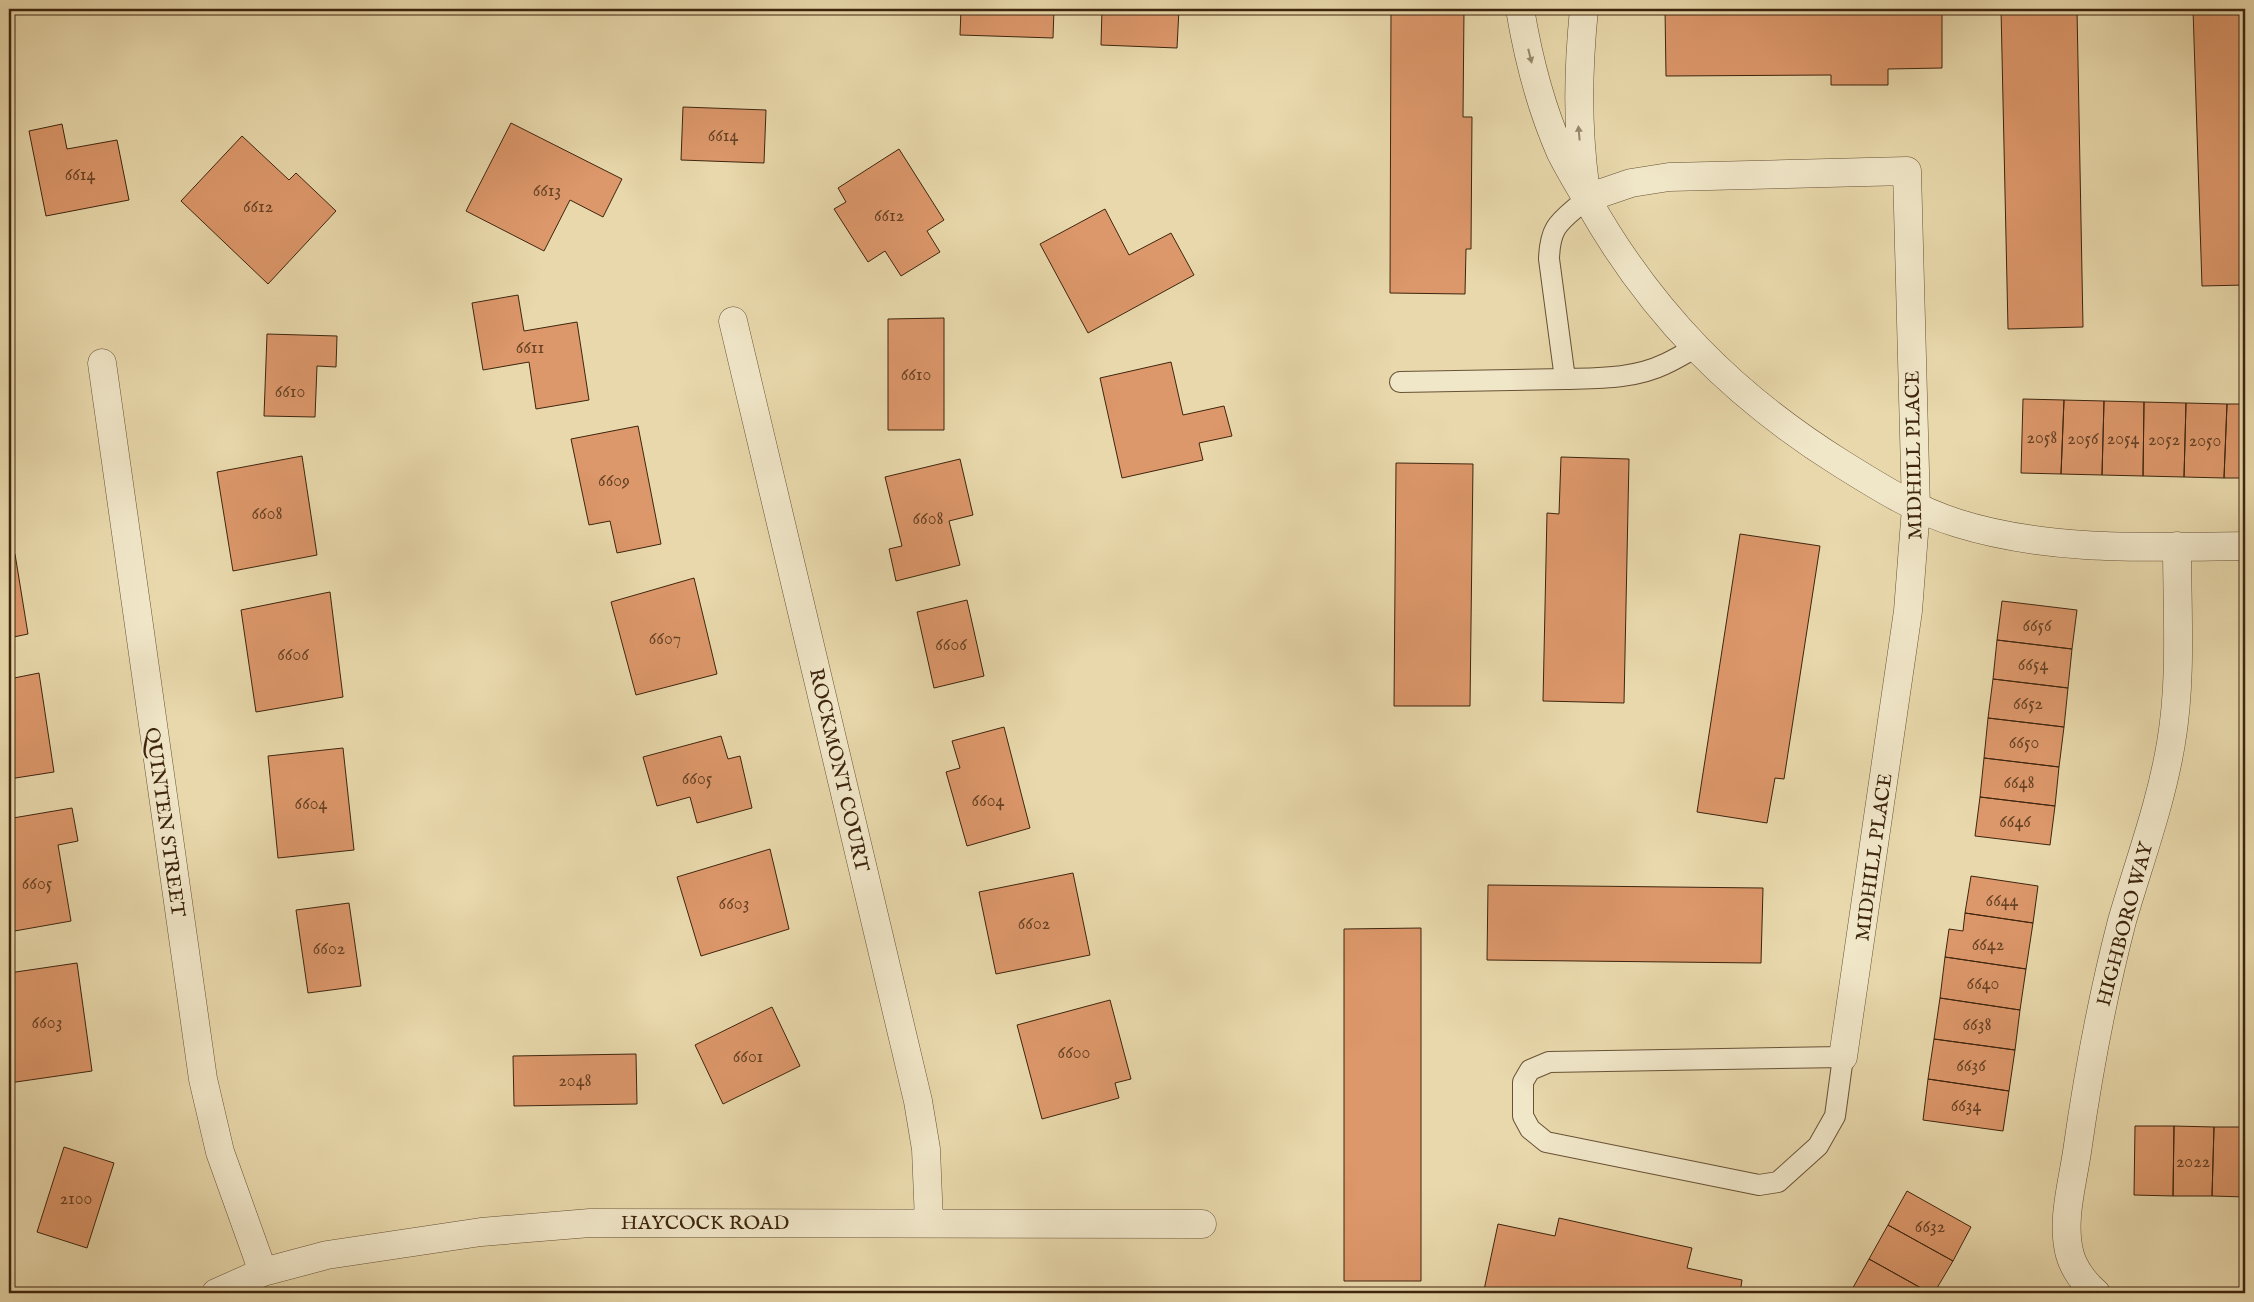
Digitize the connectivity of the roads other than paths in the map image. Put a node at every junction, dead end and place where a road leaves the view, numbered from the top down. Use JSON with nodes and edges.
{"nodes":[{"id":1,"x":1520,"y":9,"type":"edge"},
{"id":2,"x":1584,"y":9,"type":"edge"},
{"id":3,"x":1587,"y":198,"type":"junction"},
{"id":4,"x":733,"y":321,"type":"dead end"},
{"id":5,"x":1696,"y":347,"type":"junction"},
{"id":6,"x":102,"y":363,"type":"dead end"},
{"id":7,"x":1564,"y":379,"type":"junction"},
{"id":8,"x":1400,"y":382,"type":"dead end"},
{"id":9,"x":1916,"y":508,"type":"junction"},
{"id":10,"x":2177,"y":546,"type":"junction"},
{"id":11,"x":2245,"y":546,"type":"edge"},
{"id":12,"x":1843,"y":1057,"type":"junction"},
{"id":13,"x":929,"y":1222,"type":"junction"},
{"id":14,"x":1202,"y":1224,"type":"dead end"},
{"id":15,"x":263,"y":1272,"type":"junction"},
{"id":16,"x":216,"y":1293,"type":"edge"},
{"id":17,"x":2096,"y":1293,"type":"edge"}],
"edges":[{"from":1,"to":3,"type":"street","one_way":true},
{"from":3,"to":2,"type":"street","one_way":true},
{"from":3,"to":5,"type":"street"},
{"from":3,"to":7,"type":"lane"},
{"from":3,"to":9,"type":"street","name":"MIDHILL PLACE"},
{"from":4,"to":13,"type":"street","name":"ROCKMONT COURT"},
{"from":5,"to":7,"type":"lane"},
{"from":5,"to":9,"type":"street"},
{"from":6,"to":15,"type":"street","name":"QUINTEN STREET"},
{"from":7,"to":8,"type":"lane"},
{"from":9,"to":10,"type":"street"},
{"from":9,"to":12,"type":"street","name":"MIDHILL PLACE"},
{"from":10,"to":11,"type":"street"},
{"from":10,"to":17,"type":"street","name":"HIGHBORO WAY"},
{"from":12,"to":12,"type":"lane","name":"MIDHILL PLACE"},
{"from":13,"to":14,"type":"street","name":"HAYCOCK ROAD"},
{"from":13,"to":15,"type":"street","name":"HAYCOCK ROAD"},
{"from":15,"to":16,"type":"street","name":"HAYCOCK ROAD"}]}
